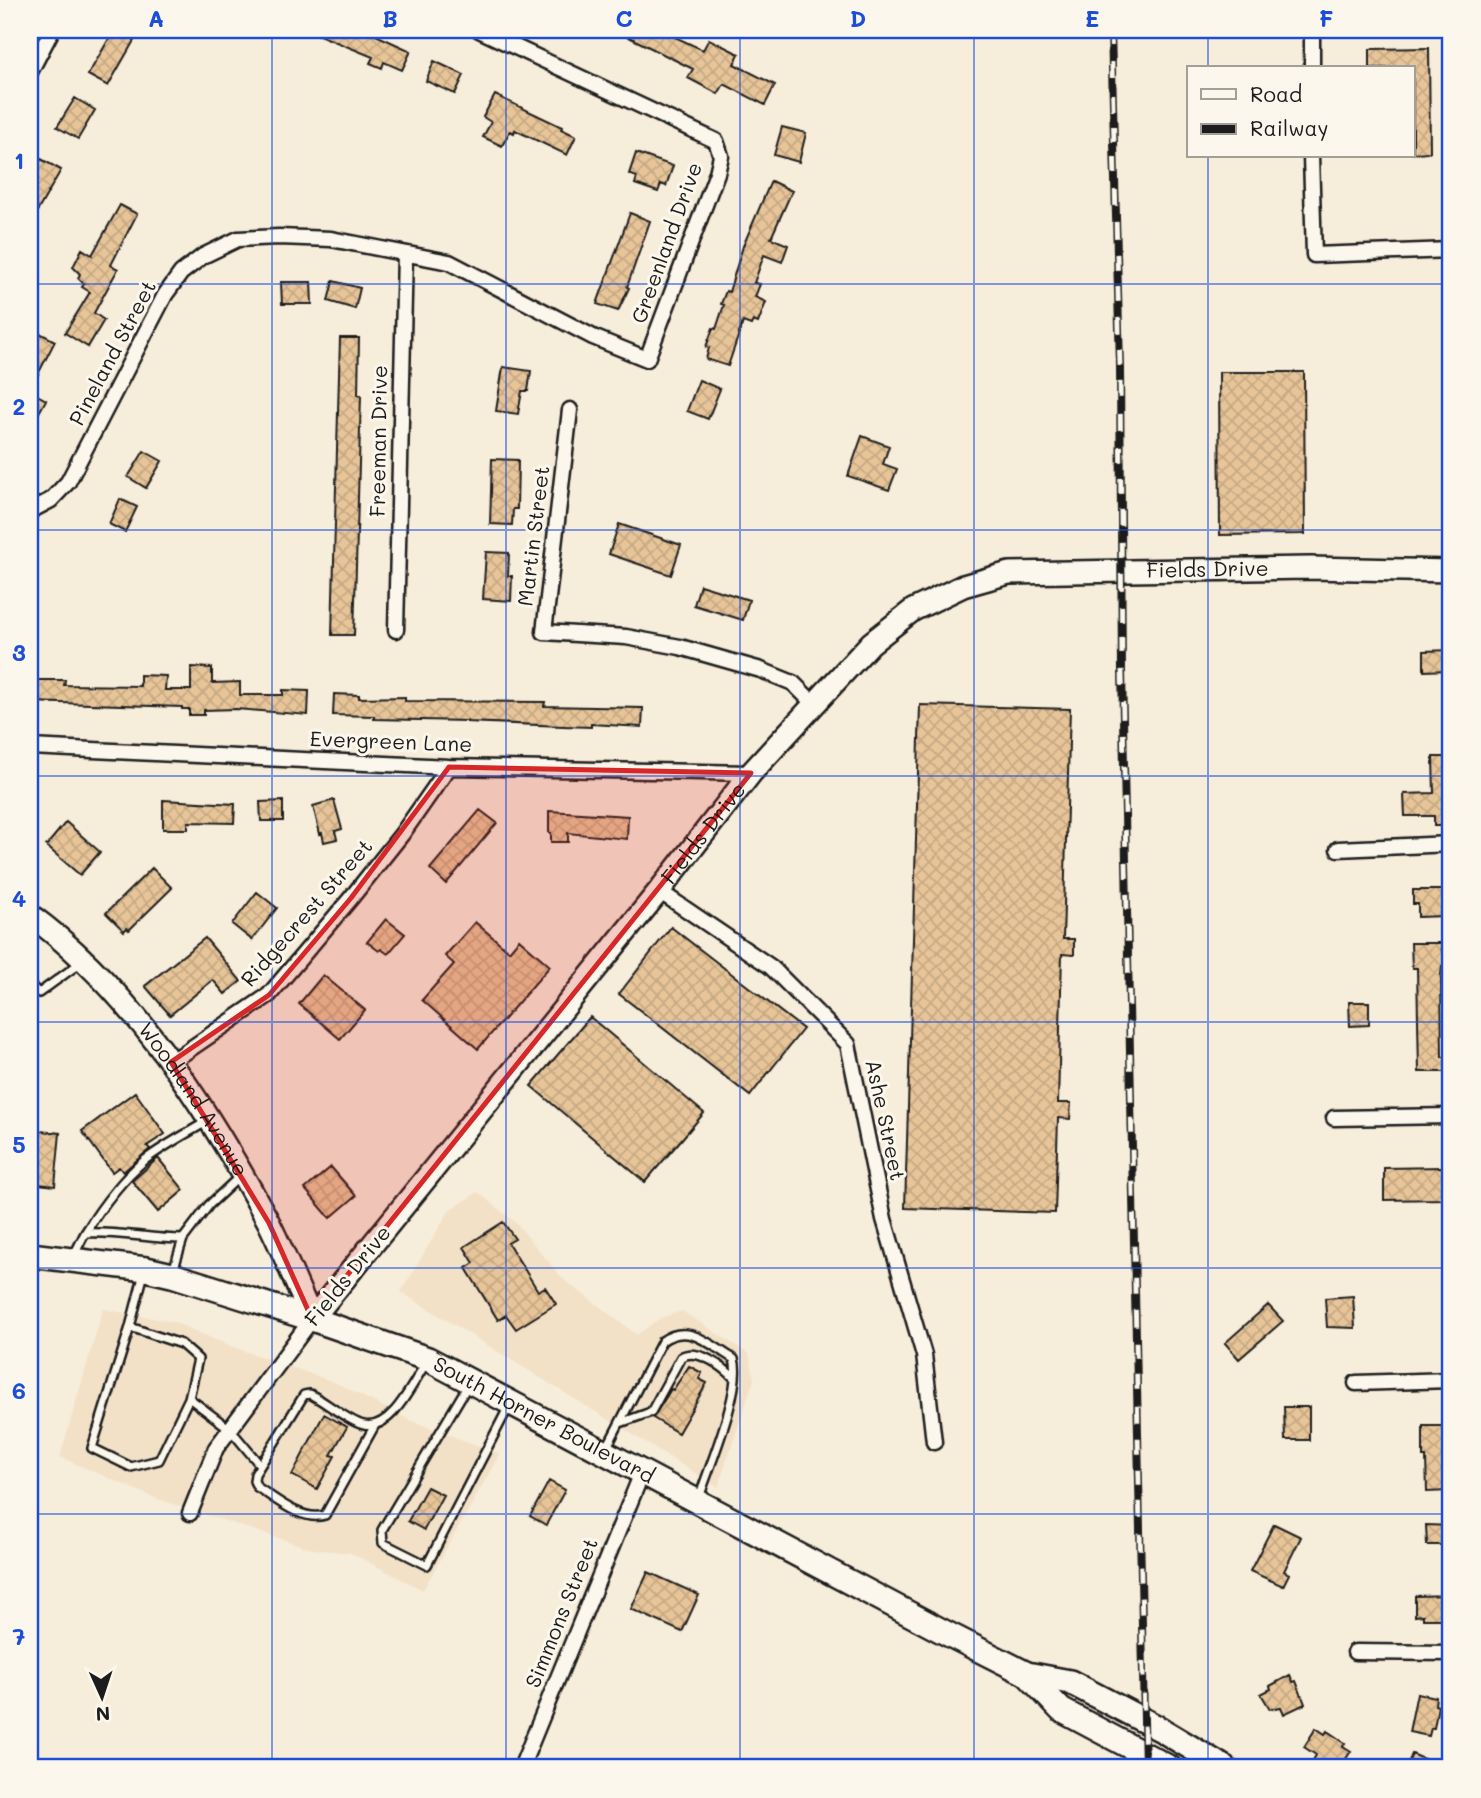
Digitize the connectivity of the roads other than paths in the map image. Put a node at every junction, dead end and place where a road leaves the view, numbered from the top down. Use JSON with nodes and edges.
{"nodes":[{"id":1,"x":52,"y":30,"type":"edge"},
{"id":2,"x":479,"y":30,"type":"edge"},
{"id":3,"x":1312,"y":30,"type":"edge"},
{"id":4,"x":1450,"y":30,"type":"edge"},
{"id":5,"x":1312,"y":66,"type":"edge"},
{"id":6,"x":30,"y":72,"type":"edge"},
{"id":7,"x":1451,"y":149,"type":"edge"},
{"id":8,"x":1311,"y":158,"type":"edge"},
{"id":9,"x":1451,"y":250,"type":"edge"},
{"id":10,"x":405,"y":254,"type":"junction"},
{"id":11,"x":647,"y":359,"type":"joint"},
{"id":12,"x":570,"y":410,"type":"dead end"},
{"id":13,"x":30,"y":511,"type":"edge"},
{"id":14,"x":1451,"y":571,"type":"edge"},
{"id":15,"x":396,"y":630,"type":"dead end"},
{"id":16,"x":815,"y":705,"type":"junction"},
{"id":17,"x":30,"y":747,"type":"edge"},
{"id":18,"x":449,"y":766,"type":"junction"},
{"id":19,"x":751,"y":773,"type":"junction"},
{"id":20,"x":1451,"y":844,"type":"edge"},
{"id":21,"x":1338,"y":849,"type":"dead end"},
{"id":22,"x":659,"y":891,"type":"junction"},
{"id":23,"x":30,"y":915,"type":"edge"},
{"id":24,"x":84,"y":960,"type":"junction"},
{"id":25,"x":30,"y":985,"type":"edge"},
{"id":26,"x":171,"y":1062,"type":"junction"},
{"id":27,"x":1451,"y":1116,"type":"edge"},
{"id":28,"x":1334,"y":1118,"type":"dead end"},
{"id":29,"x":208,"y":1121,"type":"junction"},
{"id":30,"x":241,"y":1175,"type":"junction"},
{"id":31,"x":85,"y":1233,"type":"junction"},
{"id":32,"x":183,"y":1239,"type":"junction"},
{"id":33,"x":30,"y":1255,"type":"edge"},
{"id":34,"x":72,"y":1260,"type":"junction"},
{"id":35,"x":146,"y":1269,"type":"junction"},
{"id":36,"x":172,"y":1275,"type":"junction"},
{"id":37,"x":312,"y":1319,"type":"junction"},
{"id":38,"x":130,"y":1327,"type":"junction"},
{"id":39,"x":428,"y":1359,"type":"junction"},
{"id":40,"x":735,"y":1379,"type":"junction"},
{"id":41,"x":1451,"y":1380,"type":"edge"},
{"id":42,"x":471,"y":1381,"type":"junction"},
{"id":43,"x":1356,"y":1383,"type":"dead end"},
{"id":44,"x":189,"y":1398,"type":"junction"},
{"id":45,"x":510,"y":1403,"type":"junction"},
{"id":46,"x":620,"y":1423,"type":"junction"},
{"id":47,"x":375,"y":1425,"type":"junction"},
{"id":48,"x":230,"y":1429,"type":"junction"},
{"id":49,"x":934,"y":1442,"type":"dead end"},
{"id":50,"x":605,"y":1453,"type":"junction"},
{"id":51,"x":260,"y":1465,"type":"junction"},
{"id":52,"x":642,"y":1473,"type":"junction"},
{"id":53,"x":698,"y":1502,"type":"junction"},
{"id":54,"x":190,"y":1513,"type":"dead end"},
{"id":55,"x":1354,"y":1652,"type":"dead end"},
{"id":56,"x":1451,"y":1653,"type":"edge"},
{"id":57,"x":1027,"y":1674,"type":"junction"},
{"id":58,"x":521,"y":1768,"type":"edge"},
{"id":59,"x":1170,"y":1768,"type":"edge"},
{"id":60,"x":1226,"y":1768,"type":"edge"}],
"edges":[{"from":1,"to":6,"type":"street"},
{"from":2,"to":11,"type":"street","name":"Greenland Drive"},
{"from":3,"to":5,"type":"street"},
{"from":4,"to":7,"type":"lane"},
{"from":8,"to":9,"type":"street"},
{"from":10,"to":11,"type":"street","name":"Pineland Street"},
{"from":10,"to":13,"type":"street","name":"Pineland Street"},
{"from":10,"to":15,"type":"street","name":"Freeman Drive"},
{"from":12,"to":16,"type":"street","name":"Martin Street"},
{"from":14,"to":16,"type":"street","name":"Fields Drive"},
{"from":16,"to":19,"type":"street","name":"Fields Drive"},
{"from":17,"to":18,"type":"street","name":"Evergreen Lane"},
{"from":18,"to":19,"type":"street","name":"Evergreen Lane"},
{"from":18,"to":26,"type":"street","name":"Ridgecrest Street"},
{"from":19,"to":22,"type":"street","name":"Fields Drive"},
{"from":20,"to":21,"type":"street"},
{"from":22,"to":37,"type":"street","name":"Fields Drive"},
{"from":22,"to":49,"type":"street","name":"Ashe Street"},
{"from":23,"to":24,"type":"street","name":"Woodland Avenue"},
{"from":24,"to":25,"type":"lane"},
{"from":24,"to":26,"type":"street","name":"Woodland Avenue"},
{"from":26,"to":29,"type":"street","name":"Woodland Avenue"},
{"from":27,"to":28,"type":"street"},
{"from":29,"to":30,"type":"street","name":"Woodland Avenue"},
{"from":29,"to":31,"type":"lane"},
{"from":30,"to":32,"type":"lane"},
{"from":30,"to":37,"type":"street","name":"Woodland Avenue"},
{"from":31,"to":32,"type":"lane"},
{"from":31,"to":34,"type":"lane"},
{"from":32,"to":36,"type":"lane"},
{"from":33,"to":34,"type":"main road","name":"South Horner Boulevard"},
{"from":34,"to":35,"type":"main road","name":"South Horner Boulevard"},
{"from":35,"to":36,"type":"main road","name":"South Horner Boulevard"},
{"from":35,"to":38,"type":"lane"},
{"from":36,"to":37,"type":"main road","name":"South Horner Boulevard"},
{"from":37,"to":39,"type":"main road","name":"South Horner Boulevard"},
{"from":37,"to":48,"type":"street","name":"Fields Drive"},
{"from":38,"to":44,"type":"lane"},
{"from":38,"to":44,"type":"lane"},
{"from":39,"to":42,"type":"main road","name":"South Horner Boulevard"},
{"from":39,"to":47,"type":"lane"},
{"from":40,"to":46,"type":"lane"},
{"from":40,"to":46,"type":"lane"},
{"from":40,"to":53,"type":"lane"},
{"from":41,"to":43,"type":"street"},
{"from":42,"to":45,"type":"main road","name":"South Horner Boulevard"},
{"from":42,"to":45,"type":"lane"},
{"from":44,"to":48,"type":"lane"},
{"from":45,"to":50,"type":"main road","name":"South Horner Boulevard"},
{"from":46,"to":50,"type":"lane"},
{"from":47,"to":51,"type":"lane"},
{"from":47,"to":51,"type":"lane"},
{"from":48,"to":51,"type":"lane"},
{"from":48,"to":54,"type":"street","name":"Fields Drive"},
{"from":50,"to":52,"type":"main road","name":"South Horner Boulevard"},
{"from":52,"to":53,"type":"main road","name":"South Horner Boulevard"},
{"from":52,"to":58,"type":"street","name":"Simmons Street"},
{"from":53,"to":57,"type":"main road","name":"South Horner Boulevard"},
{"from":55,"to":56,"type":"street"},
{"from":57,"to":59,"type":"main road","name":"South Horner Boulevard"},
{"from":57,"to":60,"type":"main road","name":"South Horner Boulevard"}]}
